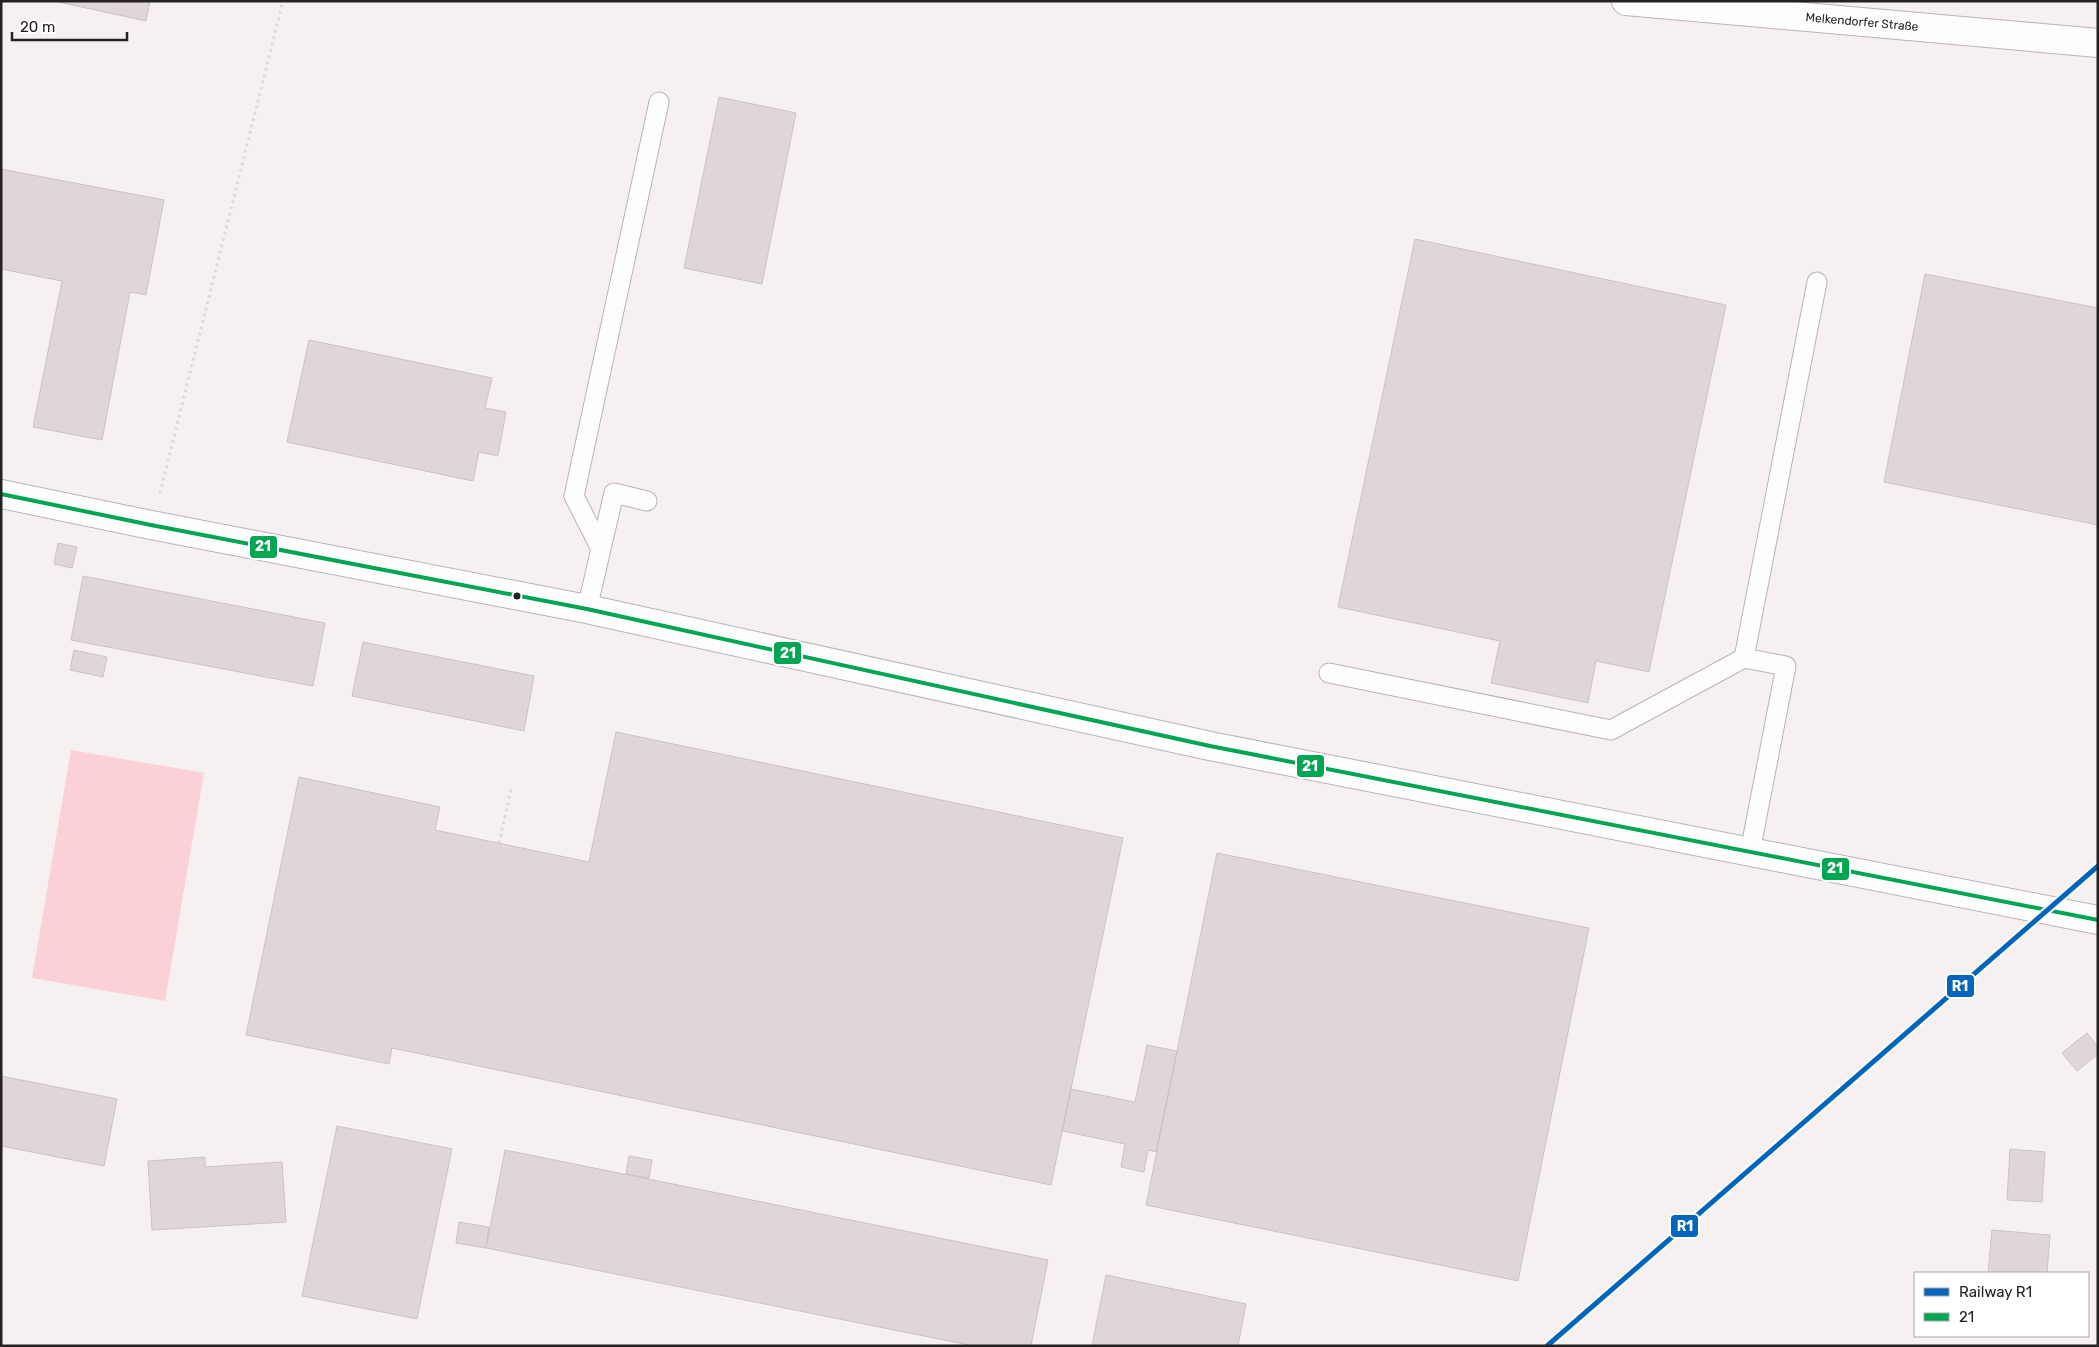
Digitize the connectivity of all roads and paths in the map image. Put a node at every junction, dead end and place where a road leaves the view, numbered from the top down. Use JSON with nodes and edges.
{"nodes":[{"id":1,"x":283,"y":1,"type":"edge"},
{"id":2,"x":1626,"y":1,"type":"edge"},
{"id":3,"x":2098,"y":43,"type":"edge"},
{"id":4,"x":658,"y":102,"type":"dead end"},
{"id":5,"x":1817,"y":282,"type":"dead end"},
{"id":6,"x":1,"y":494,"type":"edge"},
{"id":7,"x":647,"y":501,"type":"dead end"},
{"id":8,"x":151,"y":525,"type":"junction"},
{"id":9,"x":601,"y":550,"type":"junction"},
{"id":10,"x":587,"y":609,"type":"junction"},
{"id":11,"x":1744,"y":658,"type":"junction"},
{"id":12,"x":1329,"y":673,"type":"dead end"},
{"id":13,"x":511,"y":789,"type":"dead end"},
{"id":14,"x":499,"y":843,"type":"dead end"},
{"id":15,"x":1750,"y":852,"type":"junction"},
{"id":16,"x":2098,"y":920,"type":"edge"}],
"edges":[{"from":1,"to":8,"type":"path"},
{"from":2,"to":3,"type":"street","name":"Melkendorfer Straße"},
{"from":4,"to":9,"type":"lane"},
{"from":5,"to":11,"type":"lane"},
{"from":6,"to":8,"type":"street"},
{"from":7,"to":9,"type":"lane"},
{"from":8,"to":10,"type":"street"},
{"from":9,"to":10,"type":"lane"},
{"from":10,"to":15,"type":"street"},
{"from":11,"to":12,"type":"lane"},
{"from":11,"to":15,"type":"lane"},
{"from":13,"to":14,"type":"path"},
{"from":15,"to":16,"type":"street"}]}
